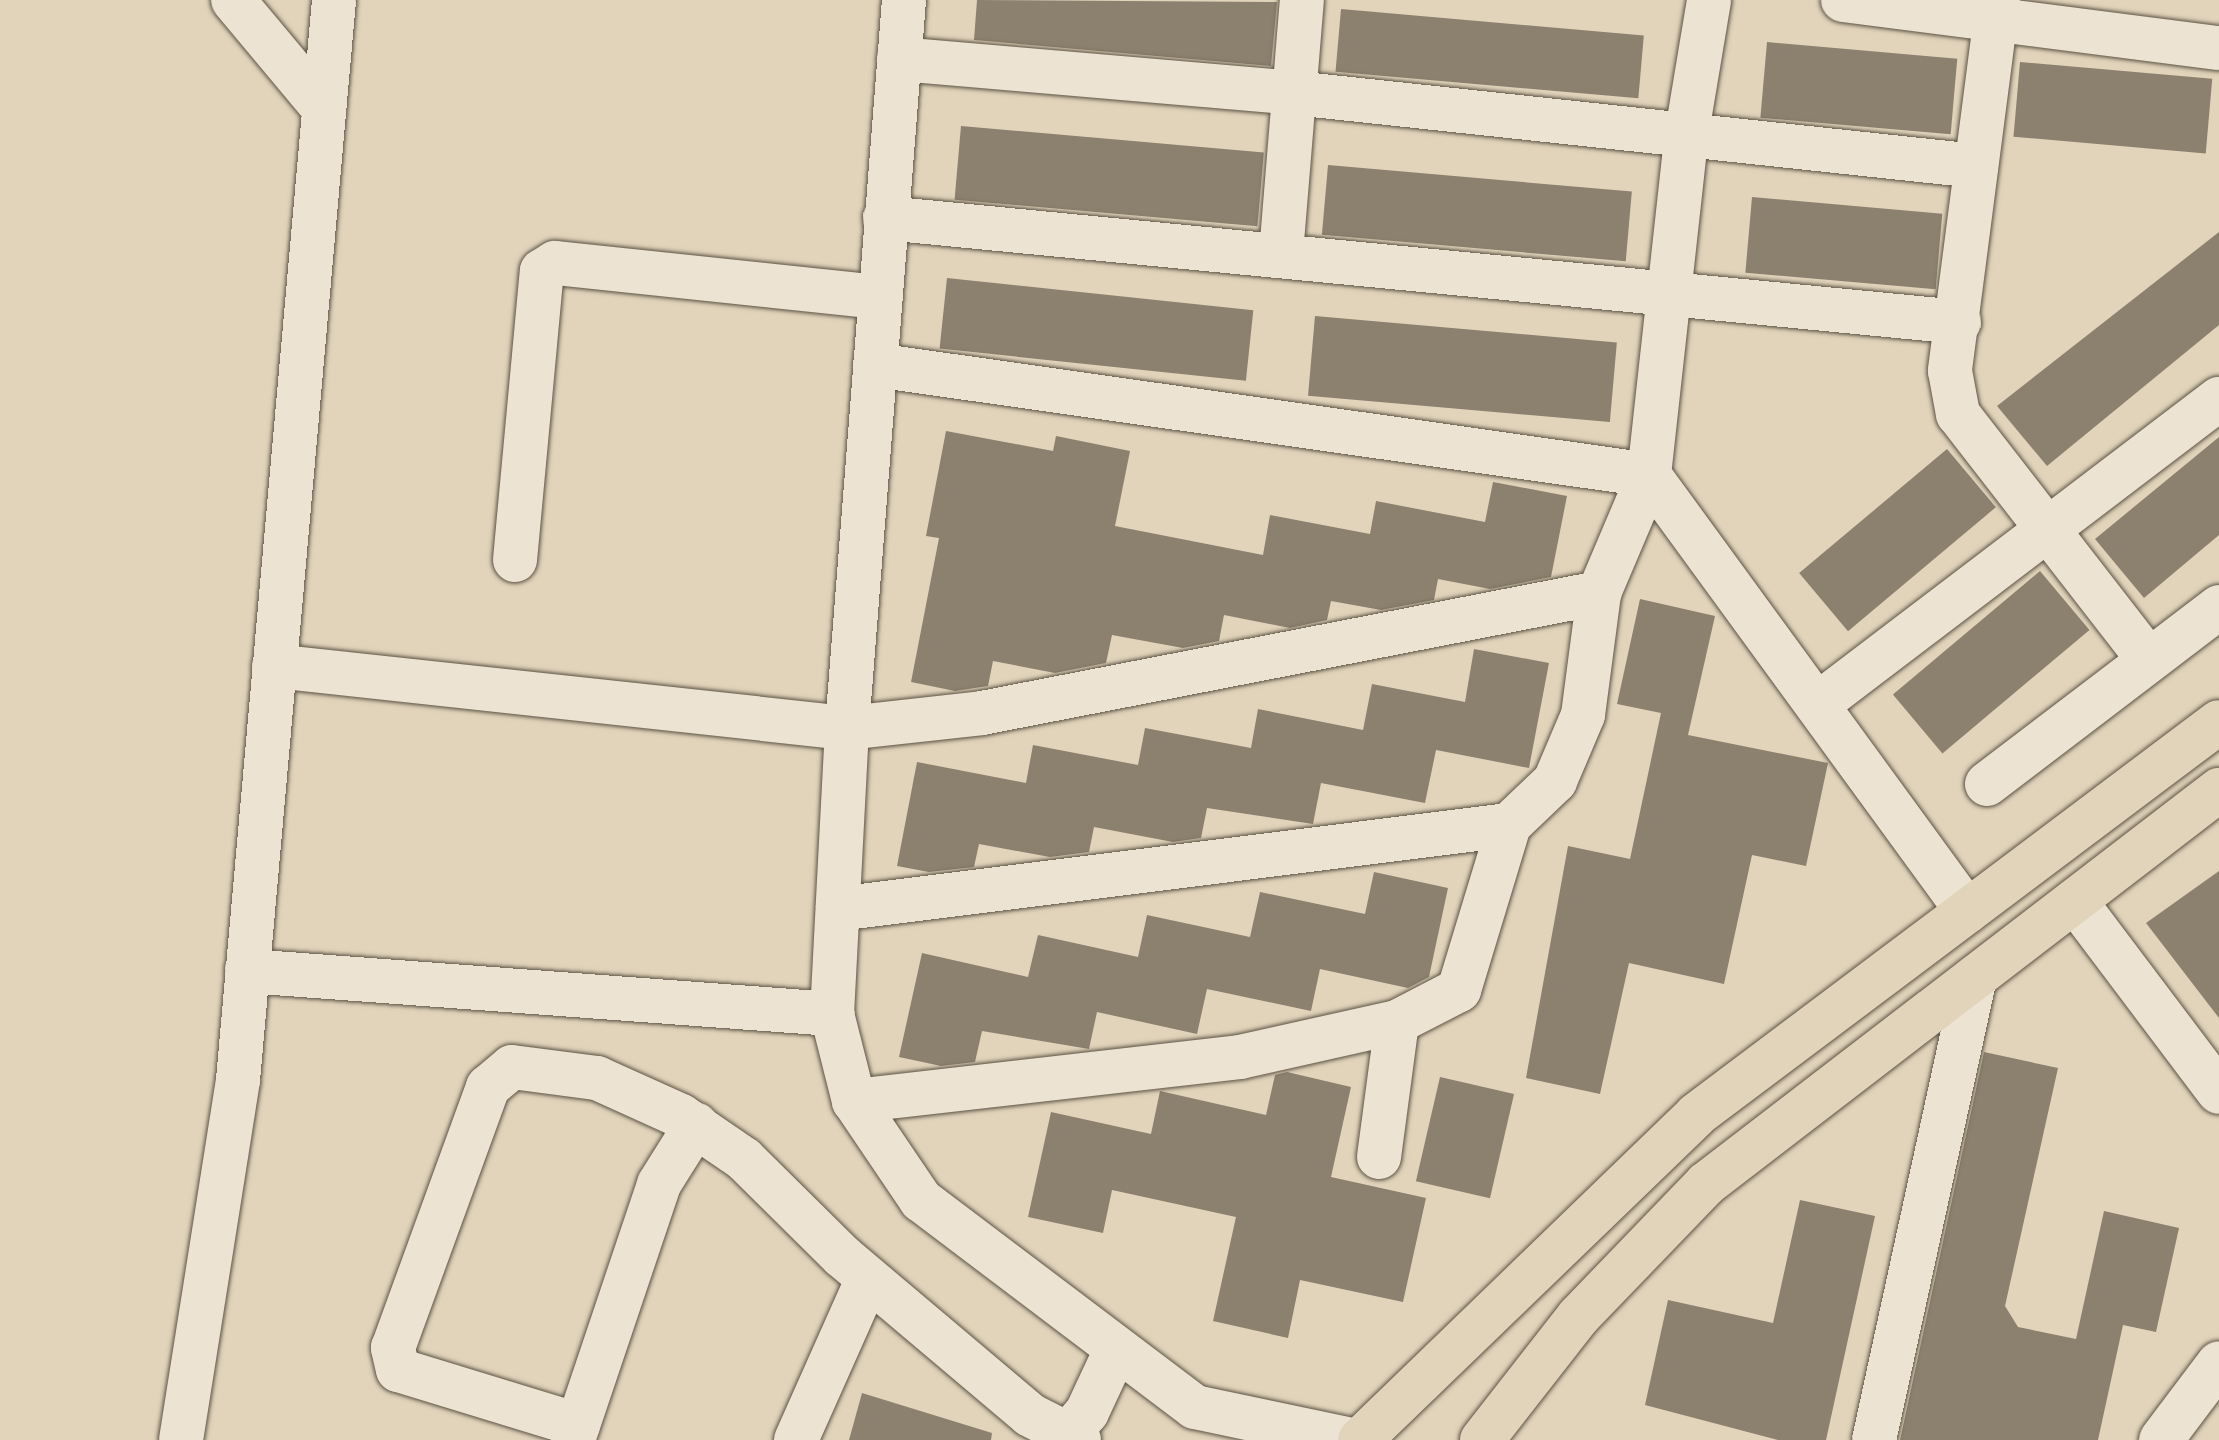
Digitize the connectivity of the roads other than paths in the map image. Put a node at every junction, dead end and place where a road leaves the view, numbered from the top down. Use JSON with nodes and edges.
{"nodes":[{"id":1,"x":233,"y":0,"type":"edge"},
{"id":2,"x":334,"y":0,"type":"edge"},
{"id":3,"x":904,"y":0,"type":"edge"},
{"id":4,"x":1302,"y":0,"type":"edge"},
{"id":5,"x":1709,"y":0,"type":"edge"},
{"id":6,"x":1843,"y":0,"type":"edge"},
{"id":7,"x":1997,"y":8,"type":"edge"},
{"id":8,"x":2219,"y":48,"type":"edge"},
{"id":9,"x":899,"y":59,"type":"junction"},
{"id":10,"x":1294,"y":93,"type":"junction"},
{"id":11,"x":324,"y":109,"type":"junction"},
{"id":12,"x":1686,"y":138,"type":"junction"},
{"id":13,"x":1976,"y":166,"type":"junction"},
{"id":14,"x":885,"y":218,"type":"junction"},
{"id":15,"x":1281,"y":254,"type":"junction"},
{"id":16,"x":1671,"y":292,"type":"junction"},
{"id":17,"x":879,"y":297,"type":"junction"},
{"id":18,"x":1959,"y":322,"type":"junction"},
{"id":19,"x":875,"y":365,"type":"junction"},
{"id":20,"x":2219,"y":399,"type":"edge"},
{"id":21,"x":1649,"y":475,"type":"junction"},
{"id":22,"x":2049,"y":530,"type":"junction"},
{"id":23,"x":515,"y":560,"type":"dead end"},
{"id":24,"x":1599,"y":593,"type":"junction"},
{"id":25,"x":2219,"y":607,"type":"edge"},
{"id":26,"x":2149,"y":660,"type":"junction"},
{"id":27,"x":274,"y":666,"type":"junction"},
{"id":28,"x":1818,"y":704,"type":"junction"},
{"id":29,"x":2219,"y":722,"type":"edge"},
{"id":30,"x":847,"y":728,"type":"junction"},
{"id":31,"x":1987,"y":784,"type":"dead end"},
{"id":32,"x":2218,"y":792,"type":"edge"},
{"id":33,"x":1509,"y":825,"type":"junction"},
{"id":34,"x":2075,"y":901,"type":"junction"},
{"id":35,"x":838,"y":909,"type":"junction"},
{"id":36,"x":1967,"y":911,"type":"junction"},
{"id":37,"x":247,"y":971,"type":"junction"},
{"id":38,"x":1975,"y":978,"type":"junction"},
{"id":39,"x":832,"y":1014,"type":"junction"},
{"id":40,"x":1397,"y":1022,"type":"junction"},
{"id":41,"x":2219,"y":1092,"type":"edge"},
{"id":42,"x":854,"y":1101,"type":"junction"},
{"id":43,"x":696,"y":1125,"type":"junction"},
{"id":44,"x":1379,"y":1157,"type":"dead end"},
{"id":45,"x":868,"y":1278,"type":"junction"},
{"id":46,"x":1115,"y":1352,"type":"junction"},
{"id":47,"x":2219,"y":1363,"type":"edge"},
{"id":48,"x":1201,"y":1424,"type":"edge"},
{"id":49,"x":1047,"y":1432,"type":"edge"},
{"id":50,"x":575,"y":1433,"type":"edge"},
{"id":51,"x":181,"y":1440,"type":"edge"},
{"id":52,"x":796,"y":1440,"type":"edge"},
{"id":53,"x":1351,"y":1440,"type":"edge"},
{"id":54,"x":1360,"y":1440,"type":"edge"},
{"id":55,"x":1482,"y":1440,"type":"edge"},
{"id":56,"x":1874,"y":1440,"type":"edge"},
{"id":57,"x":2161,"y":1440,"type":"edge"}],
"edges":[{"from":1,"to":11,"type":"street"},
{"from":2,"to":11,"type":"street"},
{"from":3,"to":9,"type":"street"},
{"from":4,"to":10,"type":"street"},
{"from":5,"to":12,"type":"street"},
{"from":6,"to":7,"type":"street"},
{"from":7,"to":8,"type":"street"},
{"from":7,"to":13,"type":"street"},
{"from":9,"to":10,"type":"street"},
{"from":9,"to":14,"type":"street"},
{"from":10,"to":12,"type":"street"},
{"from":10,"to":15,"type":"street"},
{"from":11,"to":27,"type":"street"},
{"from":12,"to":13,"type":"street"},
{"from":12,"to":16,"type":"street"},
{"from":13,"to":18,"type":"street"},
{"from":14,"to":15,"type":"street"},
{"from":14,"to":17,"type":"street"},
{"from":15,"to":16,"type":"street"},
{"from":16,"to":18,"type":"street"},
{"from":16,"to":21,"type":"street"},
{"from":17,"to":19,"type":"street"},
{"from":17,"to":23,"type":"street"},
{"from":18,"to":22,"type":"street"},
{"from":19,"to":21,"type":"street"},
{"from":19,"to":30,"type":"street"},
{"from":20,"to":22,"type":"street"},
{"from":21,"to":24,"type":"street"},
{"from":21,"to":28,"type":"street"},
{"from":22,"to":26,"type":"street"},
{"from":22,"to":28,"type":"street"},
{"from":24,"to":30,"type":"street"},
{"from":24,"to":33,"type":"street"},
{"from":25,"to":26,"type":"street"},
{"from":26,"to":31,"type":"street"},
{"from":27,"to":30,"type":"street"},
{"from":27,"to":37,"type":"street"},
{"from":28,"to":36,"type":"street"},
{"from":29,"to":36,"type":"main road"},
{"from":30,"to":35,"type":"street"},
{"from":32,"to":34,"type":"main road"},
{"from":33,"to":35,"type":"street"},
{"from":33,"to":40,"type":"street"},
{"from":34,"to":38,"type":"main road"},
{"from":34,"to":41,"type":"street"},
{"from":35,"to":39,"type":"street"},
{"from":36,"to":54,"type":"main road"},
{"from":37,"to":39,"type":"street"},
{"from":37,"to":51,"type":"street"},
{"from":38,"to":55,"type":"main road"},
{"from":38,"to":56,"type":"street"},
{"from":39,"to":42,"type":"street"},
{"from":40,"to":42,"type":"street"},
{"from":40,"to":44,"type":"street"},
{"from":42,"to":46,"type":"street"},
{"from":43,"to":45,"type":"street"},
{"from":43,"to":50,"type":"street"},
{"from":43,"to":50,"type":"street"},
{"from":45,"to":49,"type":"street"},
{"from":45,"to":52,"type":"street"},
{"from":46,"to":48,"type":"street"},
{"from":46,"to":49,"type":"street"},
{"from":47,"to":57,"type":"street"},
{"from":48,"to":53,"type":"street"}]}
